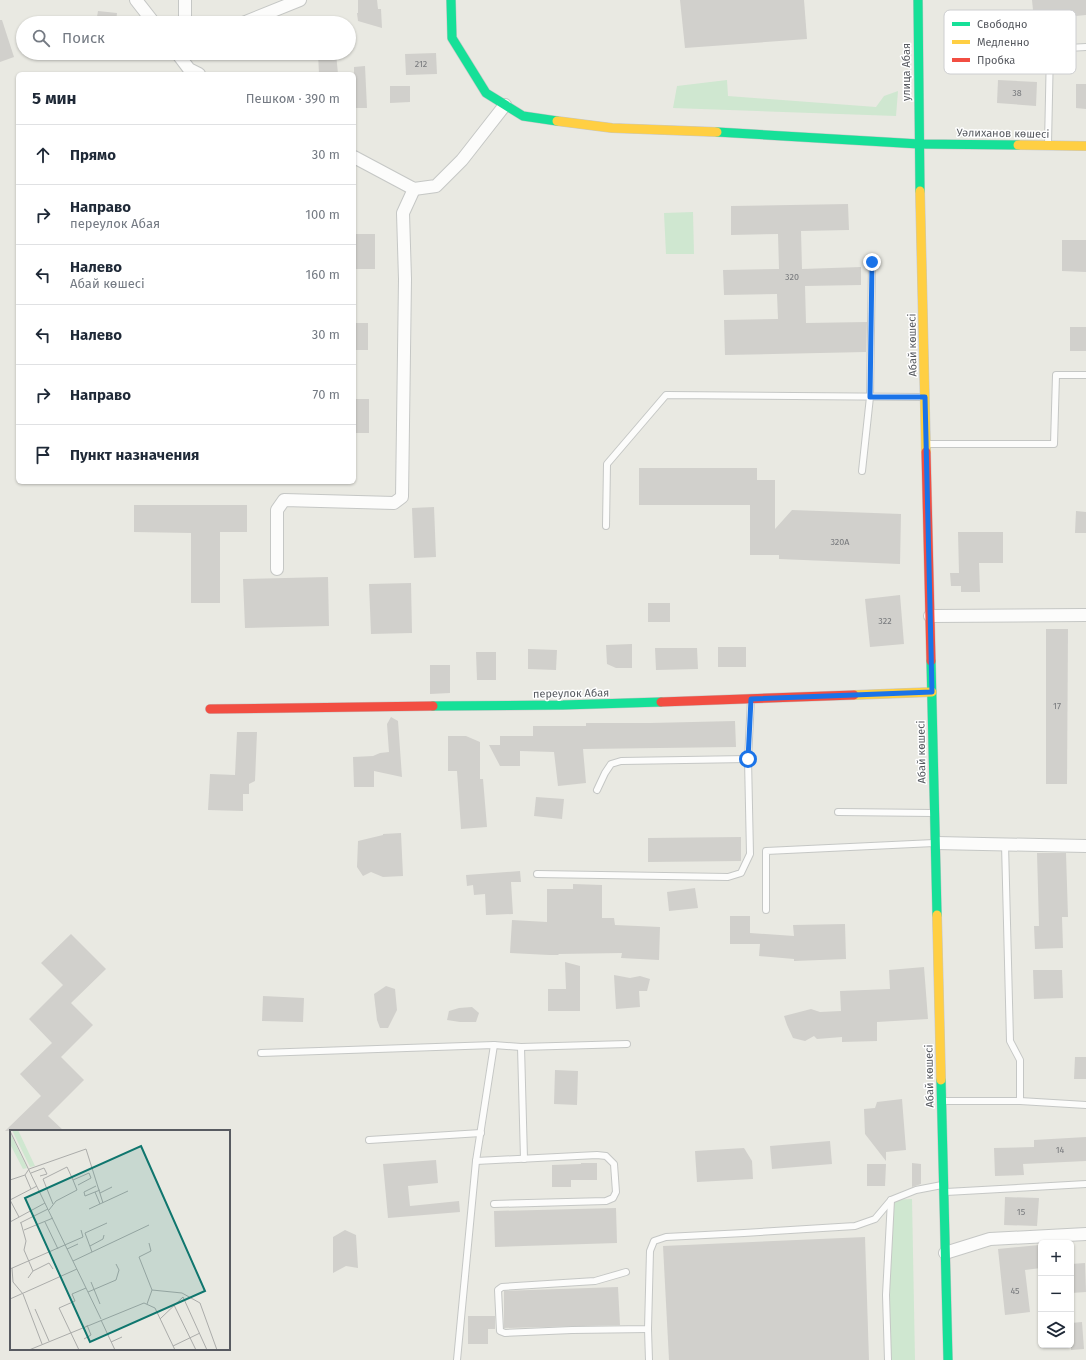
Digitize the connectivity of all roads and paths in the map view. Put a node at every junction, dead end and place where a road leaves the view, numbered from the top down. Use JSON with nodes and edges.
{"nodes":[{"id":1,"x":136,"y":0,"type":"edge"},
{"id":2,"x":185,"y":0,"type":"edge"},
{"id":3,"x":299,"y":0,"type":"edge"},
{"id":4,"x":451,"y":0,"type":"edge"},
{"id":5,"x":918,"y":0,"type":"edge"},
{"id":6,"x":149,"y":16,"type":"edge"},
{"id":7,"x":185,"y":16,"type":"edge"},
{"id":8,"x":260,"y":16,"type":"edge"},
{"id":9,"x":1086,"y":47,"type":"edge"},
{"id":10,"x":1076,"y":48,"type":"edge"},
{"id":11,"x":182,"y":60,"type":"edge"},
{"id":12,"x":195,"y":72,"type":"edge"},
{"id":13,"x":1049,"y":74,"type":"edge"},
{"id":14,"x":505,"y":105,"type":"junction"},
{"id":15,"x":919,"y":144,"type":"junction"},
{"id":16,"x":1048,"y":146,"type":"junction"},
{"id":17,"x":1086,"y":146,"type":"edge"},
{"id":18,"x":356,"y":158,"type":"edge"},
{"id":19,"x":414,"y":189,"type":"junction"},
{"id":20,"x":872,"y":262,"type":"dead end"},
{"id":21,"x":1086,"y":375,"type":"edge"},
{"id":22,"x":870,"y":397,"type":"junction"},
{"id":23,"x":925,"y":397,"type":"junction"},
{"id":24,"x":926,"y":444,"type":"junction"},
{"id":25,"x":862,"y":471,"type":"dead end"},
{"id":26,"x":606,"y":526,"type":"dead end"},
{"id":27,"x":276,"y":569,"type":"dead end"},
{"id":28,"x":1086,"y":615,"type":"edge"},
{"id":29,"x":930,"y":616,"type":"junction"},
{"id":30,"x":932,"y":692,"type":"junction"},
{"id":31,"x":751,"y":699,"type":"junction"},
{"id":32,"x":210,"y":709,"type":"dead end"},
{"id":33,"x":748,"y":759,"type":"junction"},
{"id":34,"x":597,"y":790,"type":"dead end"},
{"id":35,"x":838,"y":812,"type":"dead end"},
{"id":36,"x":935,"y":813,"type":"junction"},
{"id":37,"x":936,"y":843,"type":"junction"},
{"id":38,"x":1005,"y":844,"type":"junction"},
{"id":39,"x":1086,"y":846,"type":"edge"},
{"id":40,"x":537,"y":874,"type":"dead end"},
{"id":41,"x":766,"y":910,"type":"dead end"},
{"id":42,"x":627,"y":1044,"type":"dead end"},
{"id":43,"x":494,"y":1045,"type":"junction"},
{"id":44,"x":521,"y":1047,"type":"junction"},
{"id":45,"x":261,"y":1053,"type":"dead end"},
{"id":46,"x":942,"y":1101,"type":"junction"},
{"id":47,"x":1020,"y":1101,"type":"junction"},
{"id":48,"x":1086,"y":1105,"type":"edge"},
{"id":49,"x":481,"y":1133,"type":"junction"},
{"id":50,"x":369,"y":1140,"type":"dead end"},
{"id":51,"x":524,"y":1159,"type":"junction"},
{"id":52,"x":476,"y":1161,"type":"junction"},
{"id":53,"x":1086,"y":1184,"type":"edge"},
{"id":54,"x":944,"y":1188,"type":"junction"},
{"id":55,"x":891,"y":1200,"type":"junction"},
{"id":56,"x":494,"y":1204,"type":"dead end"},
{"id":57,"x":1086,"y":1234,"type":"edge"},
{"id":58,"x":946,"y":1253,"type":"junction"},
{"id":59,"x":626,"y":1272,"type":"dead end"},
{"id":60,"x":648,"y":1329,"type":"junction"},
{"id":61,"x":457,"y":1360,"type":"edge"},
{"id":62,"x":649,"y":1360,"type":"edge"},
{"id":63,"x":888,"y":1360,"type":"edge"},
{"id":64,"x":948,"y":1360,"type":"edge"}],
"edges":[{"from":1,"to":6,"type":"street"},
{"from":2,"to":7,"type":"street"},
{"from":3,"to":8,"type":"street"},
{"from":4,"to":14,"type":"main road","name":"Уәлиханов көшесі"},
{"from":5,"to":15,"type":"main road","name":"улица Абая"},
{"from":9,"to":10,"type":"lane"},
{"from":11,"to":12,"type":"street"},
{"from":13,"to":16,"type":"lane"},
{"from":14,"to":15,"type":"main road","name":"Уәлиханов көшесі"},
{"from":14,"to":19,"type":"street"},
{"from":15,"to":16,"type":"main road","name":"Уәлиханов көшесі"},
{"from":15,"to":23,"type":"main road","name":"Абай көшесі"},
{"from":16,"to":17,"type":"main road","name":"Уәлиханов көшесі"},
{"from":18,"to":19,"type":"street"},
{"from":19,"to":27,"type":"street"},
{"from":20,"to":22,"type":"lane"},
{"from":21,"to":24,"type":"lane"},
{"from":22,"to":23,"type":"lane"},
{"from":22,"to":25,"type":"lane"},
{"from":22,"to":26,"type":"lane"},
{"from":23,"to":24,"type":"main road","name":"Абай көшесі"},
{"from":24,"to":29,"type":"main road","name":"Абай көшесі"},
{"from":28,"to":29,"type":"street"},
{"from":29,"to":30,"type":"main road","name":"Абай көшесі"},
{"from":30,"to":31,"type":"main road","name":"переулок Абая"},
{"from":30,"to":36,"type":"main road","name":"Абай көшесі"},
{"from":31,"to":32,"type":"main road","name":"переулок Абая"},
{"from":31,"to":33,"type":"lane"},
{"from":33,"to":34,"type":"lane"},
{"from":33,"to":40,"type":"lane"},
{"from":35,"to":36,"type":"lane"},
{"from":36,"to":37,"type":"main road","name":"Абай көшесі"},
{"from":37,"to":38,"type":"street"},
{"from":37,"to":41,"type":"lane"},
{"from":37,"to":46,"type":"main road","name":"Абай көшесі"},
{"from":38,"to":39,"type":"street"},
{"from":38,"to":47,"type":"lane"},
{"from":42,"to":44,"type":"lane"},
{"from":43,"to":44,"type":"lane"},
{"from":43,"to":45,"type":"lane"},
{"from":43,"to":49,"type":"lane"},
{"from":44,"to":51,"type":"lane"},
{"from":46,"to":47,"type":"lane"},
{"from":46,"to":54,"type":"main road","name":"Абай көшесі"},
{"from":47,"to":48,"type":"lane"},
{"from":49,"to":50,"type":"lane"},
{"from":49,"to":52,"type":"lane"},
{"from":51,"to":52,"type":"lane"},
{"from":51,"to":56,"type":"lane"},
{"from":52,"to":61,"type":"lane"},
{"from":53,"to":54,"type":"lane"},
{"from":54,"to":55,"type":"lane"},
{"from":54,"to":58,"type":"main road","name":"Абай көшесі"},
{"from":55,"to":60,"type":"lane"},
{"from":55,"to":63,"type":"lane"},
{"from":57,"to":58,"type":"street"},
{"from":58,"to":64,"type":"main road","name":"Абай көшесі"},
{"from":59,"to":60,"type":"lane"},
{"from":60,"to":62,"type":"lane"}]}
